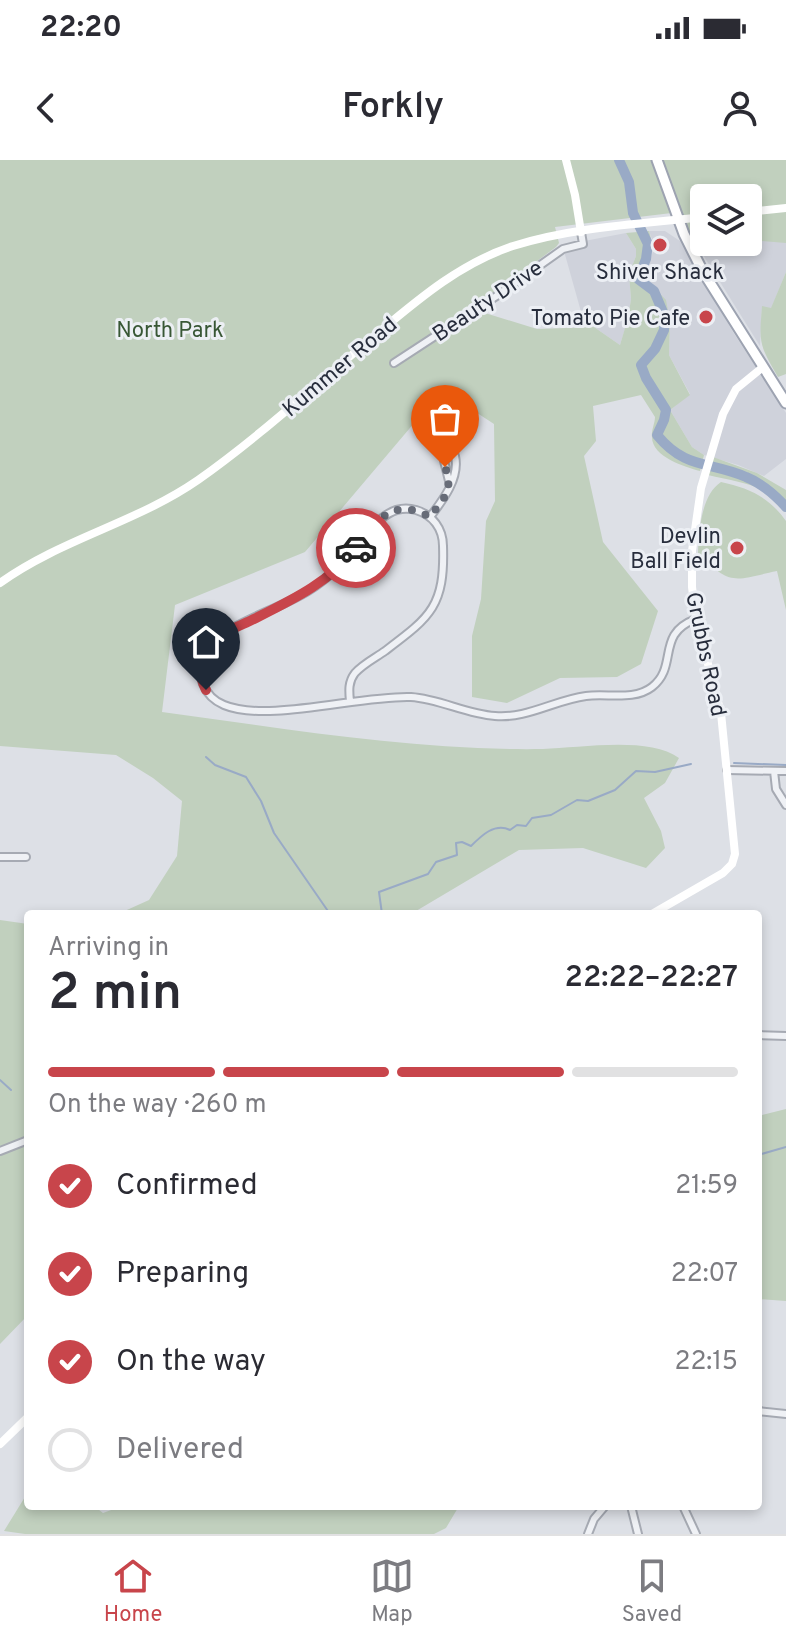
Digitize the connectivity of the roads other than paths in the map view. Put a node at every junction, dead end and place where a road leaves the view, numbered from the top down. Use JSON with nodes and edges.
{"nodes":[{"id":1,"x":566,"y":160,"type":"edge"},
{"id":2,"x":657,"y":160,"type":"edge"},
{"id":3,"x":786,"y":208,"type":"edge"},
{"id":4,"x":762,"y":211,"type":"edge"},
{"id":5,"x":690,"y":219,"type":"edge"},
{"id":6,"x":679,"y":221,"type":"junction"},
{"id":7,"x":581,"y":232,"type":"junction"},
{"id":8,"x":394,"y":363,"type":"dead end"},
{"id":9,"x":763,"y":367,"type":"junction"},
{"id":10,"x":786,"y":403,"type":"edge"},
{"id":11,"x":450,"y":485,"type":"dead end"},
{"id":12,"x":430,"y":517,"type":"junction"},
{"id":13,"x":0,"y":583,"type":"edge"},
{"id":14,"x":696,"y":619,"type":"junction"},
{"id":15,"x":350,"y":702,"type":"junction"},
{"id":16,"x":727,"y":770,"type":"junction"},
{"id":17,"x":774,"y":771,"type":"junction"},
{"id":18,"x":786,"y":771,"type":"edge"},
{"id":19,"x":786,"y":805,"type":"edge"},
{"id":20,"x":0,"y":857,"type":"edge"},
{"id":21,"x":26,"y":857,"type":"dead end"},
{"id":22,"x":659,"y":910,"type":"edge"},
{"id":23,"x":762,"y":1035,"type":"edge"},
{"id":24,"x":786,"y":1036,"type":"edge"},
{"id":25,"x":24,"y":1142,"type":"edge"},
{"id":26,"x":0,"y":1151,"type":"edge"},
{"id":27,"x":762,"y":1411,"type":"edge"},
{"id":28,"x":786,"y":1414,"type":"edge"},
{"id":29,"x":24,"y":1421,"type":"edge"},
{"id":30,"x":0,"y":1444,"type":"edge"},
{"id":31,"x":602,"y":1510,"type":"edge"},
{"id":32,"x":632,"y":1510,"type":"edge"},
{"id":33,"x":685,"y":1510,"type":"edge"},
{"id":34,"x":588,"y":1534,"type":"edge"},
{"id":35,"x":638,"y":1534,"type":"edge"},
{"id":36,"x":696,"y":1534,"type":"edge"}],
"edges":[{"from":1,"to":7,"type":"street"},
{"from":2,"to":6,"type":"main road"},
{"from":3,"to":4,"type":"street"},
{"from":5,"to":6,"type":"street","name":"Kummer Road"},
{"from":6,"to":7,"type":"street","name":"Kummer Road"},
{"from":6,"to":9,"type":"main road"},
{"from":7,"to":8,"type":"street","name":"Beauty Drive"},
{"from":7,"to":13,"type":"street","name":"Kummer Road"},
{"from":9,"to":10,"type":"main road"},
{"from":9,"to":14,"type":"street","name":"Grubbs Road"},
{"from":11,"to":12,"type":"street"},
{"from":12,"to":15,"type":"street"},
{"from":12,"to":15,"type":"street"},
{"from":14,"to":15,"type":"street"},
{"from":14,"to":16,"type":"street","name":"Grubbs Road"},
{"from":16,"to":17,"type":"street"},
{"from":16,"to":22,"type":"street","name":"Grubbs Road"},
{"from":17,"to":18,"type":"street"},
{"from":17,"to":19,"type":"street"},
{"from":20,"to":21,"type":"street"},
{"from":23,"to":24,"type":"street"},
{"from":25,"to":26,"type":"street"},
{"from":27,"to":28,"type":"street"},
{"from":29,"to":30,"type":"street"},
{"from":31,"to":34,"type":"street"},
{"from":32,"to":35,"type":"street"},
{"from":33,"to":36,"type":"street"}]}
